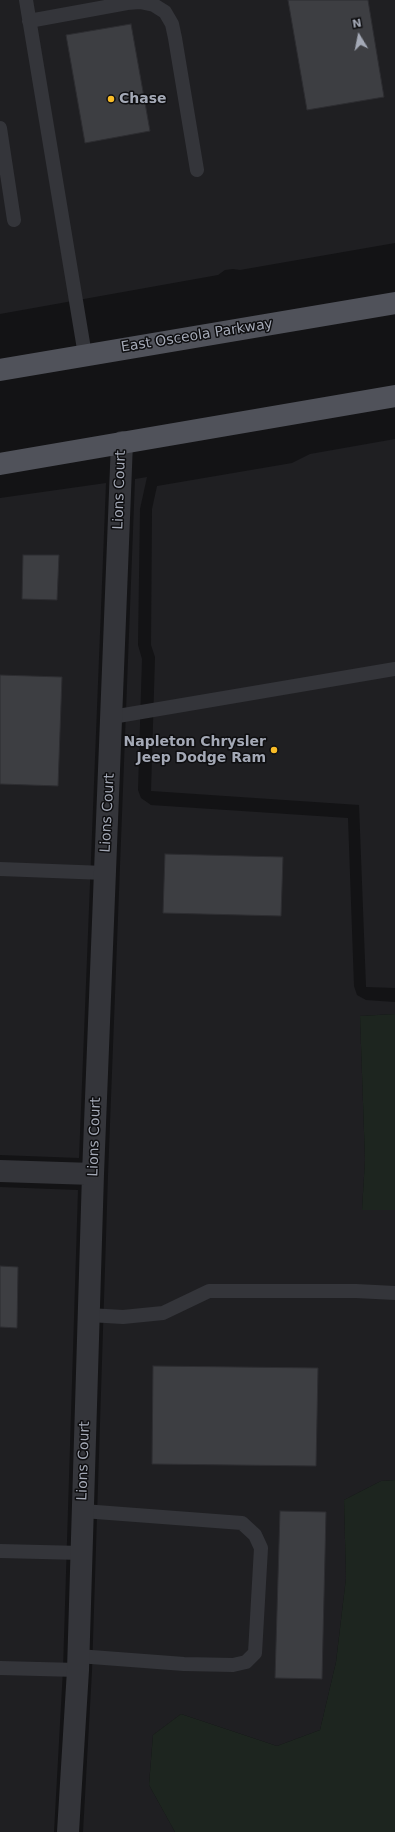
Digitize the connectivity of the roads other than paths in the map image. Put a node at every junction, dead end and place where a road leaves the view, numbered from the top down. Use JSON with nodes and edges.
{"nodes":[{"id":1,"x":26,"y":0,"type":"edge"},
{"id":2,"x":29,"y":21,"type":"junction"},
{"id":3,"x":0,"y":128,"type":"edge"},
{"id":4,"x":197,"y":170,"type":"dead end"},
{"id":5,"x":14,"y":220,"type":"dead end"},
{"id":6,"x":395,"y":303,"type":"edge"},
{"id":7,"x":85,"y":355,"type":"junction"},
{"id":8,"x":0,"y":370,"type":"edge"},
{"id":9,"x":395,"y":396,"type":"edge"},
{"id":10,"x":122,"y":442,"type":"junction"},
{"id":11,"x":0,"y":464,"type":"edge"},
{"id":12,"x":395,"y":669,"type":"edge"},
{"id":13,"x":112,"y":717,"type":"junction"},
{"id":14,"x":0,"y":869,"type":"edge"},
{"id":15,"x":105,"y":872,"type":"junction"},
{"id":16,"x":0,"y":1171,"type":"edge"},
{"id":17,"x":93,"y":1174,"type":"junction"},
{"id":18,"x":395,"y":1293,"type":"edge"},
{"id":19,"x":89,"y":1315,"type":"junction"},
{"id":20,"x":83,"y":1511,"type":"junction"},
{"id":21,"x":0,"y":1551,"type":"edge"},
{"id":22,"x":82,"y":1553,"type":"junction"},
{"id":23,"x":78,"y":1663,"type":"junction"},
{"id":24,"x":0,"y":1668,"type":"edge"},
{"id":25,"x":68,"y":1832,"type":"edge"}],
"edges":[{"from":1,"to":2,"type":"lane"},
{"from":2,"to":4,"type":"lane"},
{"from":2,"to":7,"type":"lane"},
{"from":3,"to":5,"type":"lane"},
{"from":6,"to":7,"type":"main road","name":"East Osceola Parkway"},
{"from":7,"to":8,"type":"main road","name":"East Osceola Parkway"},
{"from":9,"to":10,"type":"main road"},
{"from":10,"to":11,"type":"main road"},
{"from":10,"to":13,"type":"street","name":"Lions Court"},
{"from":12,"to":13,"type":"lane"},
{"from":13,"to":15,"type":"street","name":"Lions Court"},
{"from":14,"to":15,"type":"lane"},
{"from":15,"to":17,"type":"street","name":"Lions Court"},
{"from":16,"to":17,"type":"street"},
{"from":17,"to":19,"type":"street","name":"Lions Court"},
{"from":18,"to":19,"type":"lane"},
{"from":19,"to":20,"type":"street","name":"Lions Court"},
{"from":20,"to":22,"type":"street","name":"Lions Court"},
{"from":20,"to":23,"type":"lane"},
{"from":21,"to":22,"type":"lane"},
{"from":22,"to":23,"type":"street","name":"Lions Court"},
{"from":23,"to":24,"type":"lane"},
{"from":23,"to":25,"type":"street","name":"Lions Court"}]}
